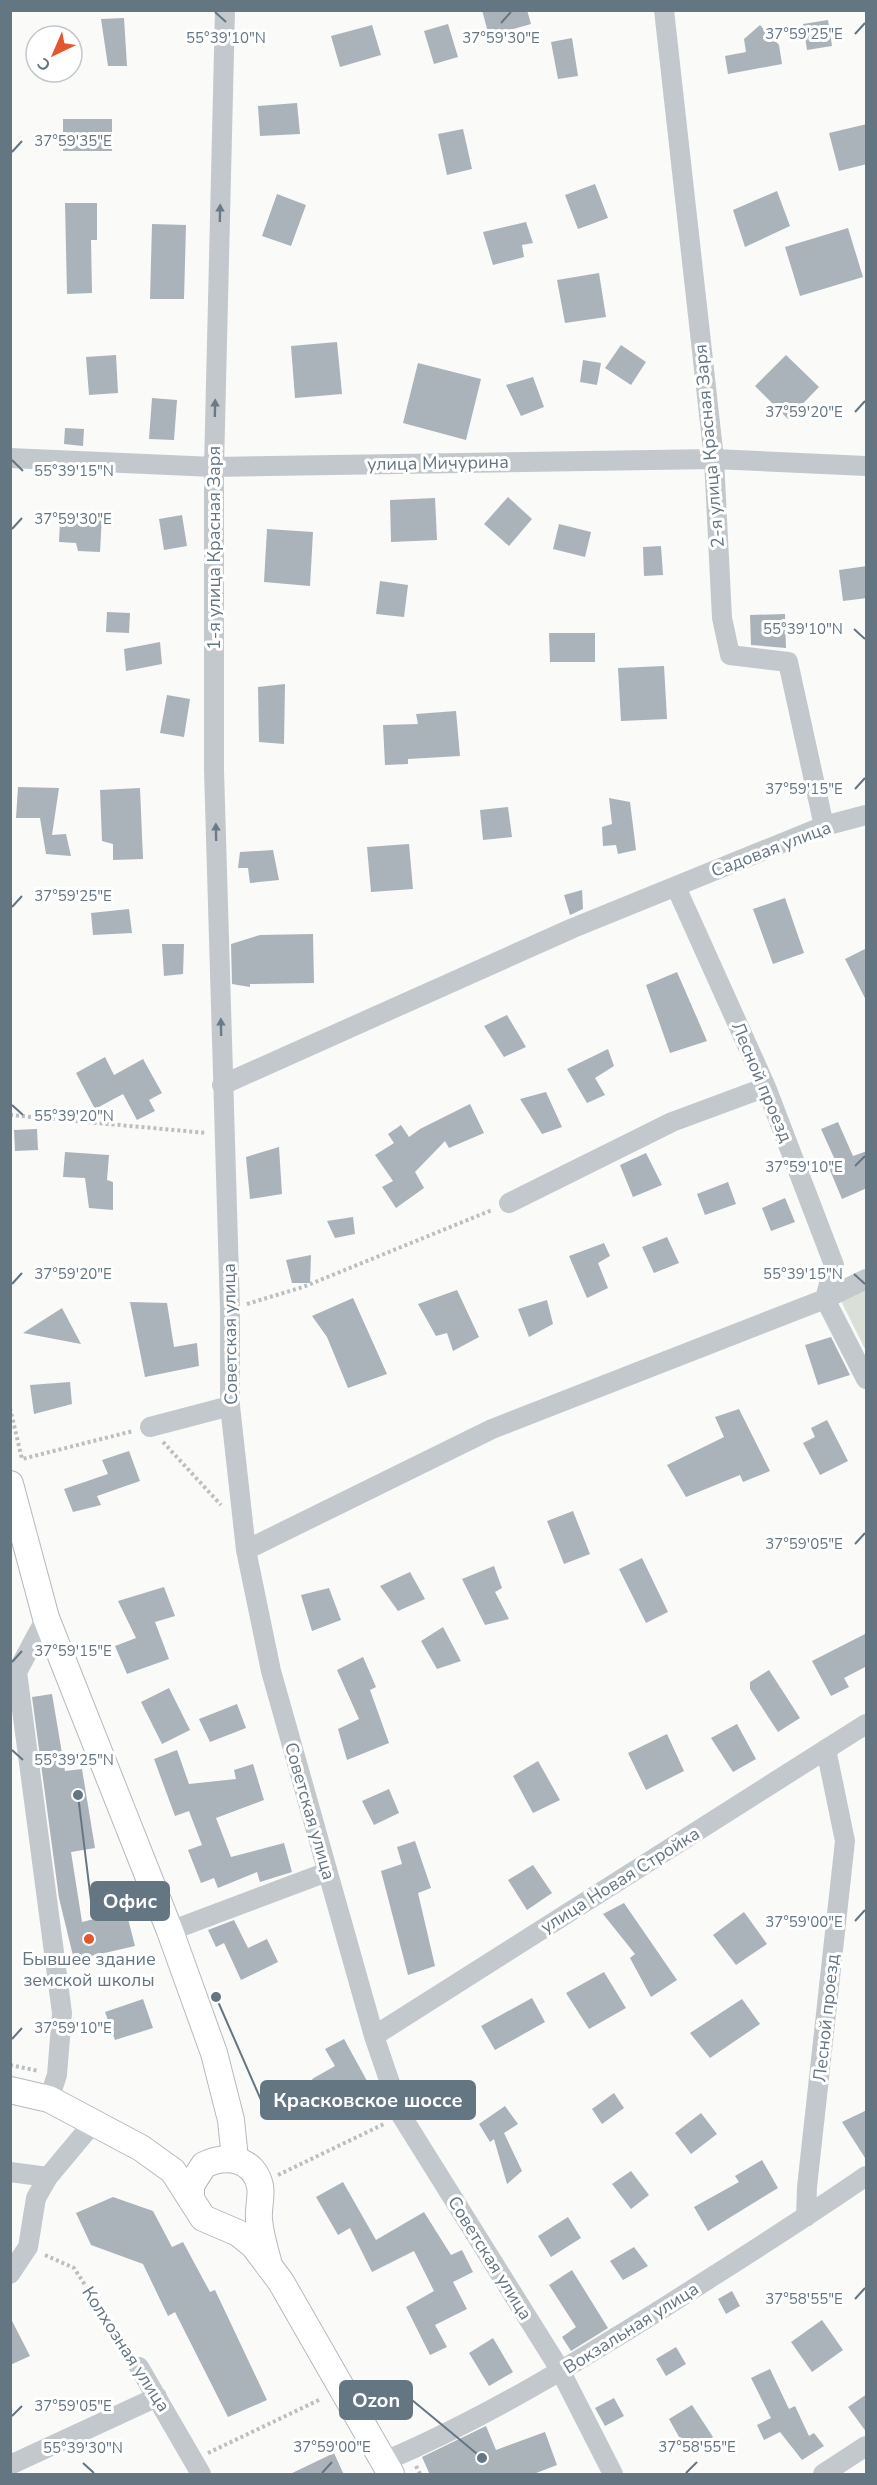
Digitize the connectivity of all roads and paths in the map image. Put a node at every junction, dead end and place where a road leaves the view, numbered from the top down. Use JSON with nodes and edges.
{"nodes":[{"id":1,"x":225,"y":10,"type":"edge"},
{"id":2,"x":664,"y":10,"type":"edge"},
{"id":3,"x":10,"y":458,"type":"edge"},
{"id":4,"x":714,"y":459,"type":"junction"},
{"id":5,"x":867,"y":466,"type":"edge"},
{"id":6,"x":214,"y":467,"type":"junction"},
{"id":7,"x":867,"y":815,"type":"edge"},
{"id":8,"x":824,"y":826,"type":"junction"},
{"id":9,"x":676,"y":887,"type":"junction"},
{"id":10,"x":222,"y":1085,"type":"junction"},
{"id":11,"x":766,"y":1087,"type":"junction"},
{"id":12,"x":10,"y":1115,"type":"edge"},
{"id":13,"x":225,"y":1135,"type":"junction"},
{"id":14,"x":509,"y":1203,"type":"joint"},
{"id":15,"x":867,"y":1279,"type":"edge"},
{"id":16,"x":825,"y":1299,"type":"junction"},
{"id":17,"x":844,"y":1307,"type":"dead end"},
{"id":18,"x":230,"y":1310,"type":"junction"},
{"id":19,"x":867,"y":1379,"type":"edge"},
{"id":20,"x":230,"y":1406,"type":"junction"},
{"id":21,"x":10,"y":1408,"type":"edge"},
{"id":22,"x":150,"y":1427,"type":"junction"},
{"id":23,"x":10,"y":1484,"type":"edge"},
{"id":24,"x":244,"y":1530,"type":"junction"},
{"id":25,"x":246,"y":1550,"type":"junction"},
{"id":26,"x":46,"y":1618,"type":"junction"},
{"id":27,"x":867,"y":1724,"type":"edge"},
{"id":28,"x":826,"y":1749,"type":"junction"},
{"id":29,"x":327,"y":1872,"type":"junction"},
{"id":30,"x":170,"y":1930,"type":"junction"},
{"id":31,"x":375,"y":2036,"type":"junction"},
{"id":32,"x":10,"y":2065,"type":"edge"},
{"id":33,"x":53,"y":2087,"type":"junction"},
{"id":34,"x":10,"y":2090,"type":"edge"},
{"id":35,"x":401,"y":2115,"type":"junction"},
{"id":36,"x":94,"y":2122,"type":"junction"},
{"id":37,"x":156,"y":2158,"type":"junction"},
{"id":38,"x":235,"y":2159,"type":"junction"},
{"id":39,"x":204,"y":2165,"type":"junction"},
{"id":40,"x":10,"y":2172,"type":"edge"},
{"id":41,"x":276,"y":2176,"type":"dead end"},
{"id":42,"x":867,"y":2176,"type":"edge"},
{"id":43,"x":48,"y":2177,"type":"junction"},
{"id":44,"x":191,"y":2198,"type":"junction"},
{"id":45,"x":260,"y":2199,"type":"junction"},
{"id":46,"x":806,"y":2217,"type":"junction"},
{"id":47,"x":225,"y":2227,"type":"junction"},
{"id":48,"x":28,"y":2247,"type":"junction"},
{"id":49,"x":269,"y":2264,"type":"junction"},
{"id":50,"x":10,"y":2274,"type":"edge"},
{"id":51,"x":139,"y":2367,"type":"joint"},
{"id":52,"x":561,"y":2372,"type":"junction"},
{"id":53,"x":157,"y":2397,"type":"junction"},
{"id":54,"x":319,"y":2400,"type":"dead end"},
{"id":55,"x":867,"y":2446,"type":"edge"},
{"id":56,"x":10,"y":2465,"type":"edge"},
{"id":57,"x":198,"y":2467,"type":"edge"},
{"id":58,"x":388,"y":2468,"type":"edge"},
{"id":59,"x":613,"y":2475,"type":"edge"},
{"id":60,"x":823,"y":2475,"type":"edge"}],
"edges":[{"from":6,"to":1,"type":"street","name":"1-я улица Красная Заря","one_way":true},
{"from":2,"to":4,"type":"street","name":"2-я улица Красная Заря"},
{"from":3,"to":6,"type":"street","name":"улица Мичурина"},
{"from":4,"to":5,"type":"street","name":"улица Мичурина"},
{"from":4,"to":6,"type":"street","name":"улица Мичурина"},
{"from":4,"to":8,"type":"street","name":"2-я улица Красная Заря"},
{"from":10,"to":6,"type":"street","name":"1-я улица Красная Заря","one_way":true},
{"from":7,"to":8,"type":"street","name":"Садовая улица"},
{"from":8,"to":9,"type":"street","name":"Садовая улица"},
{"from":9,"to":10,"type":"street","name":"Садовая улица"},
{"from":9,"to":11,"type":"street","name":"Лесной проезд"},
{"from":10,"to":13,"type":"street","name":"Советская улица"},
{"from":11,"to":14,"type":"street"},
{"from":11,"to":16,"type":"street","name":"Лесной проезд"},
{"from":12,"to":13,"type":"path"},
{"from":13,"to":18,"type":"street","name":"Советская улица"},
{"from":14,"to":18,"type":"path"},
{"from":15,"to":16,"type":"street"},
{"from":16,"to":17,"type":"street"},
{"from":16,"to":19,"type":"street"},
{"from":16,"to":25,"type":"street"},
{"from":18,"to":20,"type":"street","name":"Советская улица"},
{"from":20,"to":22,"type":"street"},
{"from":20,"to":24,"type":"street","name":"Советская улица"},
{"from":21,"to":22,"type":"path"},
{"from":22,"to":24,"type":"path"},
{"from":23,"to":26,"type":"main road"},
{"from":24,"to":25,"type":"street","name":"Советская улица"},
{"from":25,"to":29,"type":"street","name":"Советская улица"},
{"from":26,"to":30,"type":"main road"},
{"from":26,"to":33,"type":"street"},
{"from":27,"to":28,"type":"street","name":"улица Новая Стройка"},
{"from":28,"to":31,"type":"street","name":"улица Новая Стройка"},
{"from":28,"to":46,"type":"street","name":"Лесной проезд"},
{"from":29,"to":30,"type":"street"},
{"from":29,"to":31,"type":"street","name":"Советская улица"},
{"from":30,"to":38,"type":"main road"},
{"from":31,"to":35,"type":"street","name":"Советская улица"},
{"from":32,"to":33,"type":"path"},
{"from":33,"to":34,"type":"main road"},
{"from":33,"to":36,"type":"main road"},
{"from":35,"to":41,"type":"path"},
{"from":35,"to":52,"type":"street","name":"Советская улица"},
{"from":36,"to":37,"type":"main road"},
{"from":36,"to":43,"type":"street"},
{"from":37,"to":39,"type":"main road"},
{"from":37,"to":44,"type":"main road"},
{"from":38,"to":39,"type":"main road"},
{"from":38,"to":45,"type":"main road"},
{"from":39,"to":44,"type":"main road"},
{"from":40,"to":43,"type":"street"},
{"from":42,"to":46,"type":"street","name":"Вокзальная улица"},
{"from":43,"to":48,"type":"street"},
{"from":44,"to":47,"type":"main road"},
{"from":45,"to":47,"type":"main road"},
{"from":45,"to":49,"type":"main road"},
{"from":46,"to":52,"type":"street","name":"Вокзальная улица"},
{"from":47,"to":49,"type":"main road"},
{"from":48,"to":50,"type":"street"},
{"from":48,"to":51,"type":"path","name":"Колхозная улица"},
{"from":49,"to":58,"type":"main road"},
{"from":51,"to":53,"type":"street","name":"Колхозная улица"},
{"from":52,"to":58,"type":"street","name":"Вокзальная улица"},
{"from":52,"to":59,"type":"street","name":"Советская улица"},
{"from":53,"to":56,"type":"street"},
{"from":53,"to":57,"type":"street","name":"Колхозная улица"},
{"from":54,"to":57,"type":"path"},
{"from":55,"to":60,"type":"street"}]}
